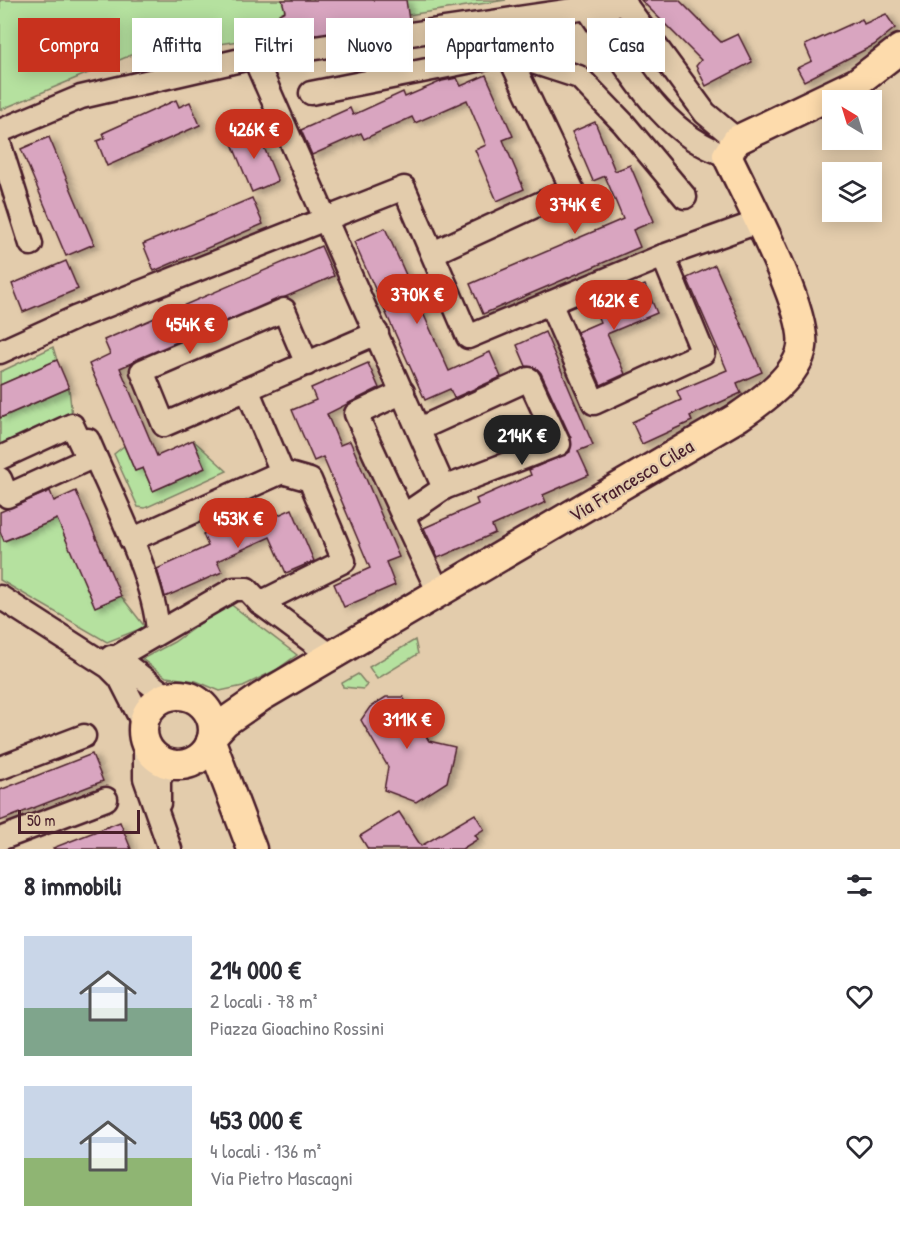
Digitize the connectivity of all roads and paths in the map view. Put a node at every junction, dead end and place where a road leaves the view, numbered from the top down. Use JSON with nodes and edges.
{"nodes":[{"id":1,"x":624,"y":2,"type":"edge"},
{"id":2,"x":590,"y":4,"type":"edge"},
{"id":3,"x":314,"y":48,"type":"edge"},
{"id":4,"x":900,"y":49,"type":"edge"},
{"id":5,"x":234,"y":62,"type":"edge"},
{"id":6,"x":425,"y":70,"type":"edge"},
{"id":7,"x":261,"y":72,"type":"edge"},
{"id":8,"x":517,"y":72,"type":"edge"},
{"id":9,"x":564,"y":72,"type":"edge"},
{"id":10,"x":310,"y":93,"type":"dead end"},
{"id":11,"x":0,"y":131,"type":"edge"},
{"id":12,"x":0,"y":146,"type":"edge"},
{"id":13,"x":732,"y":147,"type":"junction"},
{"id":14,"x":685,"y":197,"type":"dead end"},
{"id":15,"x":327,"y":218,"type":"junction"},
{"id":16,"x":758,"y":222,"type":"junction"},
{"id":17,"x":31,"y":244,"type":"dead end"},
{"id":18,"x":433,"y":253,"type":"junction"},
{"id":19,"x":663,"y":256,"type":"junction"},
{"id":20,"x":550,"y":303,"type":"junction"},
{"id":21,"x":377,"y":333,"type":"junction"},
{"id":22,"x":0,"y":352,"type":"edge"},
{"id":23,"x":307,"y":364,"type":"junction"},
{"id":24,"x":247,"y":389,"type":"junction"},
{"id":25,"x":403,"y":392,"type":"junction"},
{"id":26,"x":418,"y":429,"type":"junction"},
{"id":27,"x":79,"y":441,"type":"junction"},
{"id":28,"x":0,"y":458,"type":"edge"},
{"id":29,"x":282,"y":472,"type":"junction"},
{"id":30,"x":0,"y":479,"type":"edge"},
{"id":31,"x":444,"y":488,"type":"junction"},
{"id":32,"x":403,"y":516,"type":"junction"},
{"id":33,"x":131,"y":540,"type":"junction"},
{"id":34,"x":439,"y":592,"type":"junction"},
{"id":35,"x":0,"y":597,"type":"edge"},
{"id":36,"x":260,"y":603,"type":"junction"},
{"id":37,"x":158,"y":632,"type":"junction"},
{"id":38,"x":65,"y":637,"type":"junction"},
{"id":39,"x":330,"y":655,"type":"junction"},
{"id":40,"x":115,"y":658,"type":"junction"},
{"id":41,"x":167,"y":697,"type":"junction"},
{"id":42,"x":261,"y":697,"type":"junction"},
{"id":43,"x":204,"y":707,"type":"junction"},
{"id":44,"x":145,"y":733,"type":"junction"},
{"id":45,"x":84,"y":736,"type":"dead end"},
{"id":46,"x":212,"y":738,"type":"junction"},
{"id":47,"x":176,"y":764,"type":"junction"},
{"id":48,"x":0,"y":768,"type":"edge"},
{"id":49,"x":106,"y":798,"type":"dead end"},
{"id":50,"x":234,"y":799,"type":"junction"},
{"id":51,"x":158,"y":814,"type":"junction"},
{"id":52,"x":0,"y":839,"type":"edge"},
{"id":53,"x":170,"y":849,"type":"edge"},
{"id":54,"x":252,"y":849,"type":"edge"}],
"edges":[{"from":1,"to":2,"type":"street","name":"Via Francesco Cilea"},
{"from":1,"to":13,"type":"street","name":"Via Francesco Cilea"},
{"from":2,"to":3,"type":"street","name":"Via Francesco Cilea"},
{"from":2,"to":13,"type":"street"},
{"from":4,"to":13,"type":"main road"},
{"from":5,"to":11,"type":"street","name":"Via Francesco Cilea"},
{"from":6,"to":10,"type":"street"},
{"from":7,"to":15,"type":"street"},
{"from":8,"to":18,"type":"street"},
{"from":9,"to":14,"type":"street"},
{"from":12,"to":17,"type":"street"},
{"from":13,"to":16,"type":"main road","name":"Via Francesco Cilea"},
{"from":15,"to":18,"type":"street"},
{"from":15,"to":21,"type":"street"},
{"from":15,"to":22,"type":"street"},
{"from":16,"to":19,"type":"street"},
{"from":16,"to":34,"type":"main road","name":"Via Francesco Cilea"},
{"from":18,"to":20,"type":"street"},
{"from":19,"to":20,"type":"street"},
{"from":19,"to":20,"type":"street"},
{"from":21,"to":23,"type":"street"},
{"from":21,"to":25,"type":"street"},
{"from":23,"to":24,"type":"street"},
{"from":23,"to":24,"type":"street"},
{"from":24,"to":29,"type":"street"},
{"from":25,"to":26,"type":"street"},
{"from":25,"to":32,"type":"street"},
{"from":26,"to":31,"type":"street"},
{"from":26,"to":31,"type":"street"},
{"from":27,"to":28,"type":"street"},
{"from":27,"to":30,"type":"street"},
{"from":27,"to":33,"type":"street"},
{"from":29,"to":33,"type":"street"},
{"from":29,"to":36,"type":"street"},
{"from":31,"to":32,"type":"street"},
{"from":32,"to":34,"type":"street"},
{"from":33,"to":37,"type":"street"},
{"from":34,"to":39,"type":"main road","name":"Via Francesco Cilea"},
{"from":35,"to":38,"type":"street"},
{"from":36,"to":37,"type":"street"},
{"from":36,"to":39,"type":"street"},
{"from":37,"to":40,"type":"street"},
{"from":38,"to":40,"type":"street"},
{"from":38,"to":44,"type":"street"},
{"from":39,"to":42,"type":"main road","name":"Via Francesco Cilea"},
{"from":40,"to":41,"type":"street"},
{"from":41,"to":43,"type":"main road"},
{"from":41,"to":44,"type":"main road"},
{"from":42,"to":43,"type":"main road","name":"Via Francesco Cilea"},
{"from":42,"to":46,"type":"main road","name":"Via Francesco Cilea"},
{"from":42,"to":50,"type":"main road"},
{"from":43,"to":46,"type":"main road"},
{"from":44,"to":47,"type":"main road"},
{"from":44,"to":51,"type":"street"},
{"from":45,"to":48,"type":"street"},
{"from":46,"to":47,"type":"main road"},
{"from":46,"to":50,"type":"main road"},
{"from":47,"to":50,"type":"main road"},
{"from":47,"to":51,"type":"street"},
{"from":49,"to":52,"type":"street"},
{"from":50,"to":54,"type":"main road"},
{"from":51,"to":53,"type":"street"}]}
